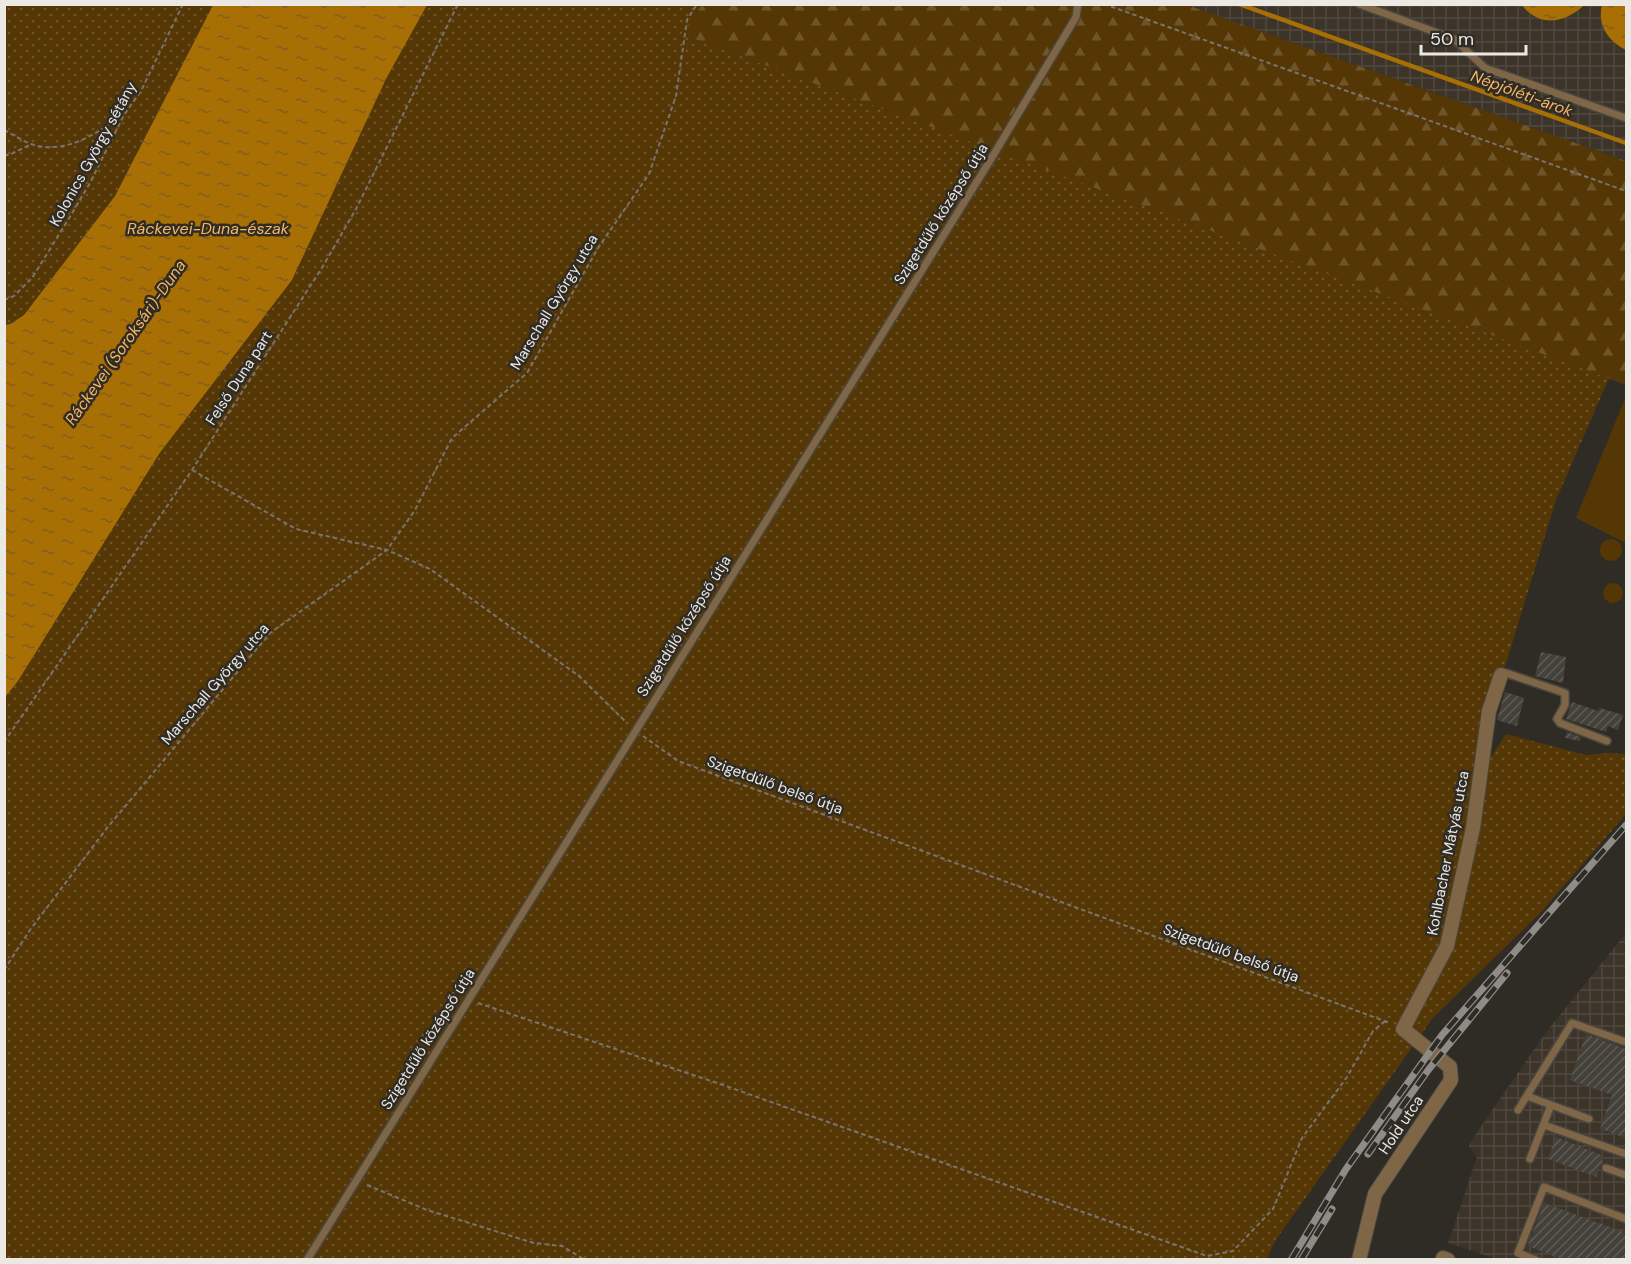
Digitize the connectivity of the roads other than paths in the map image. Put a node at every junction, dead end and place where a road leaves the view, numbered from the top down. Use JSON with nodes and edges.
{"nodes":[{"id":1,"x":1078,"y":4,"type":"edge"},
{"id":2,"x":1359,"y":4,"type":"edge"},
{"id":3,"x":1626,"y":118,"type":"edge"},
{"id":4,"x":1502,"y":675,"type":"joint"},
{"id":5,"x":1607,"y":741,"type":"dead end"},
{"id":6,"x":1403,"y":1029,"type":"joint"},
{"id":7,"x":1626,"y":1042,"type":"edge"},
{"id":8,"x":1527,"y":1096,"type":"junction"},
{"id":9,"x":1551,"y":1105,"type":"junction"},
{"id":10,"x":1518,"y":1110,"type":"dead end"},
{"id":11,"x":1588,"y":1119,"type":"dead end"},
{"id":12,"x":1544,"y":1125,"type":"junction"},
{"id":13,"x":1626,"y":1154,"type":"edge"},
{"id":14,"x":1530,"y":1159,"type":"dead end"},
{"id":15,"x":1606,"y":1168,"type":"dead end"},
{"id":16,"x":1626,"y":1176,"type":"edge"},
{"id":17,"x":1626,"y":1219,"type":"edge"},
{"id":18,"x":307,"y":1260,"type":"edge"},
{"id":19,"x":1359,"y":1260,"type":"edge"},
{"id":20,"x":1536,"y":1260,"type":"edge"}],
"edges":[{"from":1,"to":18,"type":"lane","name":"Szigetdűlő középső útja"},
{"from":2,"to":3,"type":"lane"},
{"from":4,"to":5,"type":"lane"},
{"from":4,"to":6,"type":"street","name":"Kohlbacher Mátyás utca"},
{"from":6,"to":19,"type":"street","name":"Hold utca"},
{"from":7,"to":8,"type":"lane"},
{"from":8,"to":9,"type":"lane"},
{"from":8,"to":10,"type":"lane"},
{"from":9,"to":11,"type":"lane"},
{"from":9,"to":12,"type":"lane"},
{"from":12,"to":13,"type":"lane"},
{"from":12,"to":14,"type":"lane"},
{"from":15,"to":16,"type":"lane"},
{"from":17,"to":20,"type":"lane"}]}
